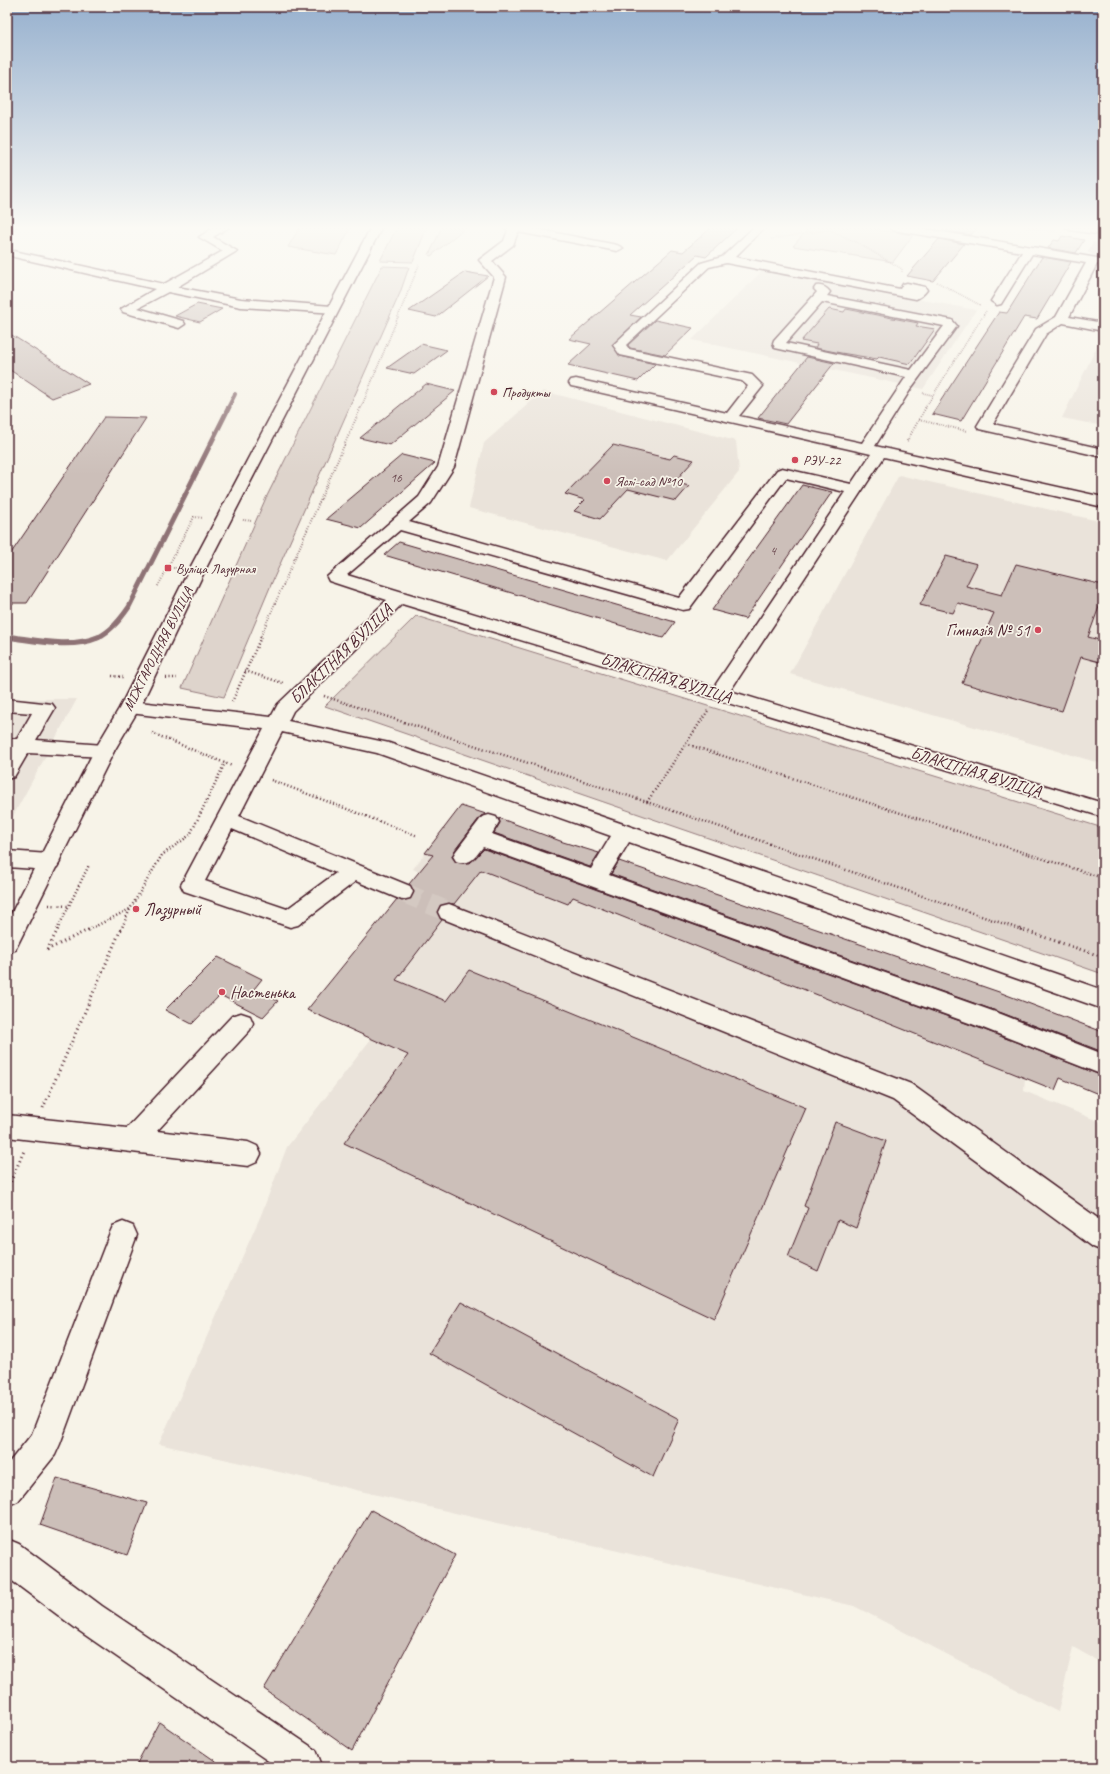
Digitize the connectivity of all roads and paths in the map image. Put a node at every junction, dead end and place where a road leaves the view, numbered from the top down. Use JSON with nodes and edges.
{"nodes":[{"id":1,"x":130,"y":310,"type":"edge"},
{"id":2,"x":332,"y":310,"type":"edge"},
{"id":3,"x":401,"y":310,"type":"edge"},
{"id":4,"x":491,"y":310,"type":"edge"},
{"id":5,"x":657,"y":310,"type":"edge"},
{"id":6,"x":809,"y":310,"type":"edge"},
{"id":7,"x":875,"y":310,"type":"edge"},
{"id":8,"x":987,"y":310,"type":"edge"},
{"id":9,"x":1066,"y":310,"type":"edge"},
{"id":10,"x":1061,"y":320,"type":"junction"},
{"id":11,"x":180,"y":324,"type":"dead end"},
{"id":12,"x":1103,"y":327,"type":"edge"},
{"id":13,"x":914,"y":375,"type":"junction"},
{"id":14,"x":576,"y":383,"type":"dead end"},
{"id":15,"x":731,"y":417,"type":"junction"},
{"id":16,"x":919,"y":420,"type":"junction"},
{"id":17,"x":984,"y":426,"type":"junction"},
{"id":18,"x":873,"y":450,"type":"junction"},
{"id":19,"x":1103,"y":453,"type":"edge"},
{"id":20,"x":898,"y":455,"type":"junction"},
{"id":21,"x":854,"y":489,"type":"junction"},
{"id":22,"x":1103,"y":502,"type":"edge"},
{"id":23,"x":208,"y":518,"type":"dead end"},
{"id":24,"x":241,"y":520,"type":"dead end"},
{"id":25,"x":252,"y":521,"type":"dead end"},
{"id":26,"x":398,"y":524,"type":"junction"},
{"id":27,"x":158,"y":586,"type":"dead end"},
{"id":28,"x":399,"y":598,"type":"junction"},
{"id":29,"x":245,"y":671,"type":"junction"},
{"id":30,"x":112,"y":676,"type":"dead end"},
{"id":31,"x":125,"y":677,"type":"dead end"},
{"id":32,"x":166,"y":678,"type":"dead end"},
{"id":33,"x":177,"y":678,"type":"dead end"},
{"id":34,"x":304,"y":689,"type":"junction"},
{"id":35,"x":719,"y":694,"type":"junction"},
{"id":36,"x":232,"y":702,"type":"dead end"},
{"id":37,"x":7,"y":705,"type":"edge"},
{"id":38,"x":130,"y":706,"type":"junction"},
{"id":39,"x":275,"y":724,"type":"junction"},
{"id":40,"x":152,"y":733,"type":"dead end"},
{"id":41,"x":686,"y":744,"type":"junction"},
{"id":42,"x":15,"y":745,"type":"edge"},
{"id":43,"x":104,"y":751,"type":"junction"},
{"id":44,"x":225,"y":763,"type":"junction"},
{"id":45,"x":7,"y":772,"type":"edge"},
{"id":46,"x":250,"y":773,"type":"junction"},
{"id":47,"x":648,"y":802,"type":"junction"},
{"id":48,"x":1103,"y":810,"type":"edge"},
{"id":49,"x":226,"y":819,"type":"junction"},
{"id":50,"x":624,"y":832,"type":"junction"},
{"id":51,"x":418,"y":836,"type":"dead end"},
{"id":52,"x":464,"y":856,"type":"dead end"},
{"id":53,"x":7,"y":859,"type":"edge"},
{"id":54,"x":49,"y":862,"type":"junction"},
{"id":55,"x":89,"y":865,"type":"dead end"},
{"id":56,"x":353,"y":872,"type":"junction"},
{"id":57,"x":1103,"y":878,"type":"edge"},
{"id":58,"x":595,"y":880,"type":"junction"},
{"id":59,"x":402,"y":892,"type":"tunnel mouth"},
{"id":60,"x":130,"y":908,"type":"junction"},
{"id":61,"x":449,"y":912,"type":"tunnel mouth"},
{"id":62,"x":7,"y":944,"type":"edge"},
{"id":63,"x":1103,"y":957,"type":"edge"},
{"id":64,"x":1103,"y":1000,"type":"edge"},
{"id":65,"x":241,"y":1023,"type":"dead end"},
{"id":66,"x":1103,"y":1065,"type":"edge"},
{"id":67,"x":7,"y":1126,"type":"edge"},
{"id":68,"x":35,"y":1128,"type":"junction"},
{"id":69,"x":132,"y":1140,"type":"junction"},
{"id":70,"x":248,"y":1154,"type":"dead end"},
{"id":71,"x":7,"y":1190,"type":"edge"},
{"id":72,"x":123,"y":1235,"type":"dead end"},
{"id":73,"x":1103,"y":1238,"type":"edge"},
{"id":74,"x":7,"y":1490,"type":"edge"},
{"id":75,"x":7,"y":1556,"type":"edge"},
{"id":76,"x":303,"y":1763,"type":"dead end"}],
"edges":[{"from":1,"to":11,"type":"street"},
{"from":2,"to":38,"type":"street","name":"МІЖГАРОДНЯЯ ВУЛІЦА"},
{"from":3,"to":29,"type":"path"},
{"from":4,"to":26,"type":"street"},
{"from":5,"to":15,"type":"street"},
{"from":6,"to":13,"type":"street"},
{"from":7,"to":13,"type":"street"},
{"from":8,"to":16,"type":"path"},
{"from":9,"to":10,"type":"street"},
{"from":10,"to":12,"type":"street"},
{"from":10,"to":17,"type":"street"},
{"from":13,"to":18,"type":"street"},
{"from":14,"to":15,"type":"street"},
{"from":15,"to":18,"type":"street"},
{"from":16,"to":17,"type":"path"},
{"from":16,"to":20,"type":"path"},
{"from":17,"to":19,"type":"street"},
{"from":18,"to":20,"type":"street"},
{"from":18,"to":21,"type":"street"},
{"from":20,"to":22,"type":"street"},
{"from":21,"to":26,"type":"street"},
{"from":21,"to":35,"type":"street"},
{"from":23,"to":27,"type":"path"},
{"from":24,"to":25,"type":"path"},
{"from":26,"to":28,"type":"street"},
{"from":28,"to":34,"type":"street","name":"БЛАКІТНАЯ ВУЛІЦА"},
{"from":28,"to":35,"type":"street","name":"БЛАКІТНАЯ ВУЛІЦА"},
{"from":29,"to":34,"type":"path"},
{"from":29,"to":36,"type":"path"},
{"from":30,"to":31,"type":"path"},
{"from":32,"to":33,"type":"path"},
{"from":34,"to":39,"type":"street","name":"БЛАКІТНАЯ ВУЛІЦА"},
{"from":34,"to":47,"type":"path"},
{"from":35,"to":41,"type":"path"},
{"from":35,"to":48,"type":"street","name":"БЛАКІТНАЯ ВУЛІЦА"},
{"from":37,"to":42,"type":"street"},
{"from":38,"to":39,"type":"street","name":"БЛАКІТНАЯ ВУЛІЦА"},
{"from":38,"to":43,"type":"street","name":"МІЖГАРОДНЯЯ ВУЛІЦА"},
{"from":39,"to":46,"type":"street"},
{"from":39,"to":50,"type":"street","name":"БЛАКІТНАЯ ВУЛІЦА"},
{"from":40,"to":44,"type":"path"},
{"from":41,"to":47,"type":"path"},
{"from":41,"to":57,"type":"path"},
{"from":42,"to":43,"type":"street"},
{"from":42,"to":45,"type":"street"},
{"from":43,"to":54,"type":"street","name":"МІЖГАРОДНЯЯ ВУЛІЦА"},
{"from":44,"to":46,"type":"path"},
{"from":44,"to":60,"type":"path"},
{"from":46,"to":49,"type":"street"},
{"from":46,"to":51,"type":"path"},
{"from":47,"to":63,"type":"path"},
{"from":49,"to":56,"type":"street"},
{"from":49,"to":56,"type":"street"},
{"from":50,"to":58,"type":"street"},
{"from":50,"to":64,"type":"street","name":"БЛАКІТНАЯ ВУЛІЦА"},
{"from":52,"to":58,"type":"street"},
{"from":53,"to":54,"type":"street"},
{"from":54,"to":62,"type":"street","name":"МІЖГАРОДНЯЯ ВУЛІЦА"},
{"from":55,"to":60,"type":"path"},
{"from":56,"to":59,"type":"street"},
{"from":58,"to":66,"type":"street"},
{"from":60,"to":68,"type":"path"},
{"from":61,"to":73,"type":"street"},
{"from":65,"to":69,"type":"street"},
{"from":67,"to":68,"type":"street"},
{"from":68,"to":69,"type":"street"},
{"from":68,"to":71,"type":"path"},
{"from":69,"to":70,"type":"street"},
{"from":72,"to":74,"type":"street"},
{"from":75,"to":76,"type":"street"}]}
